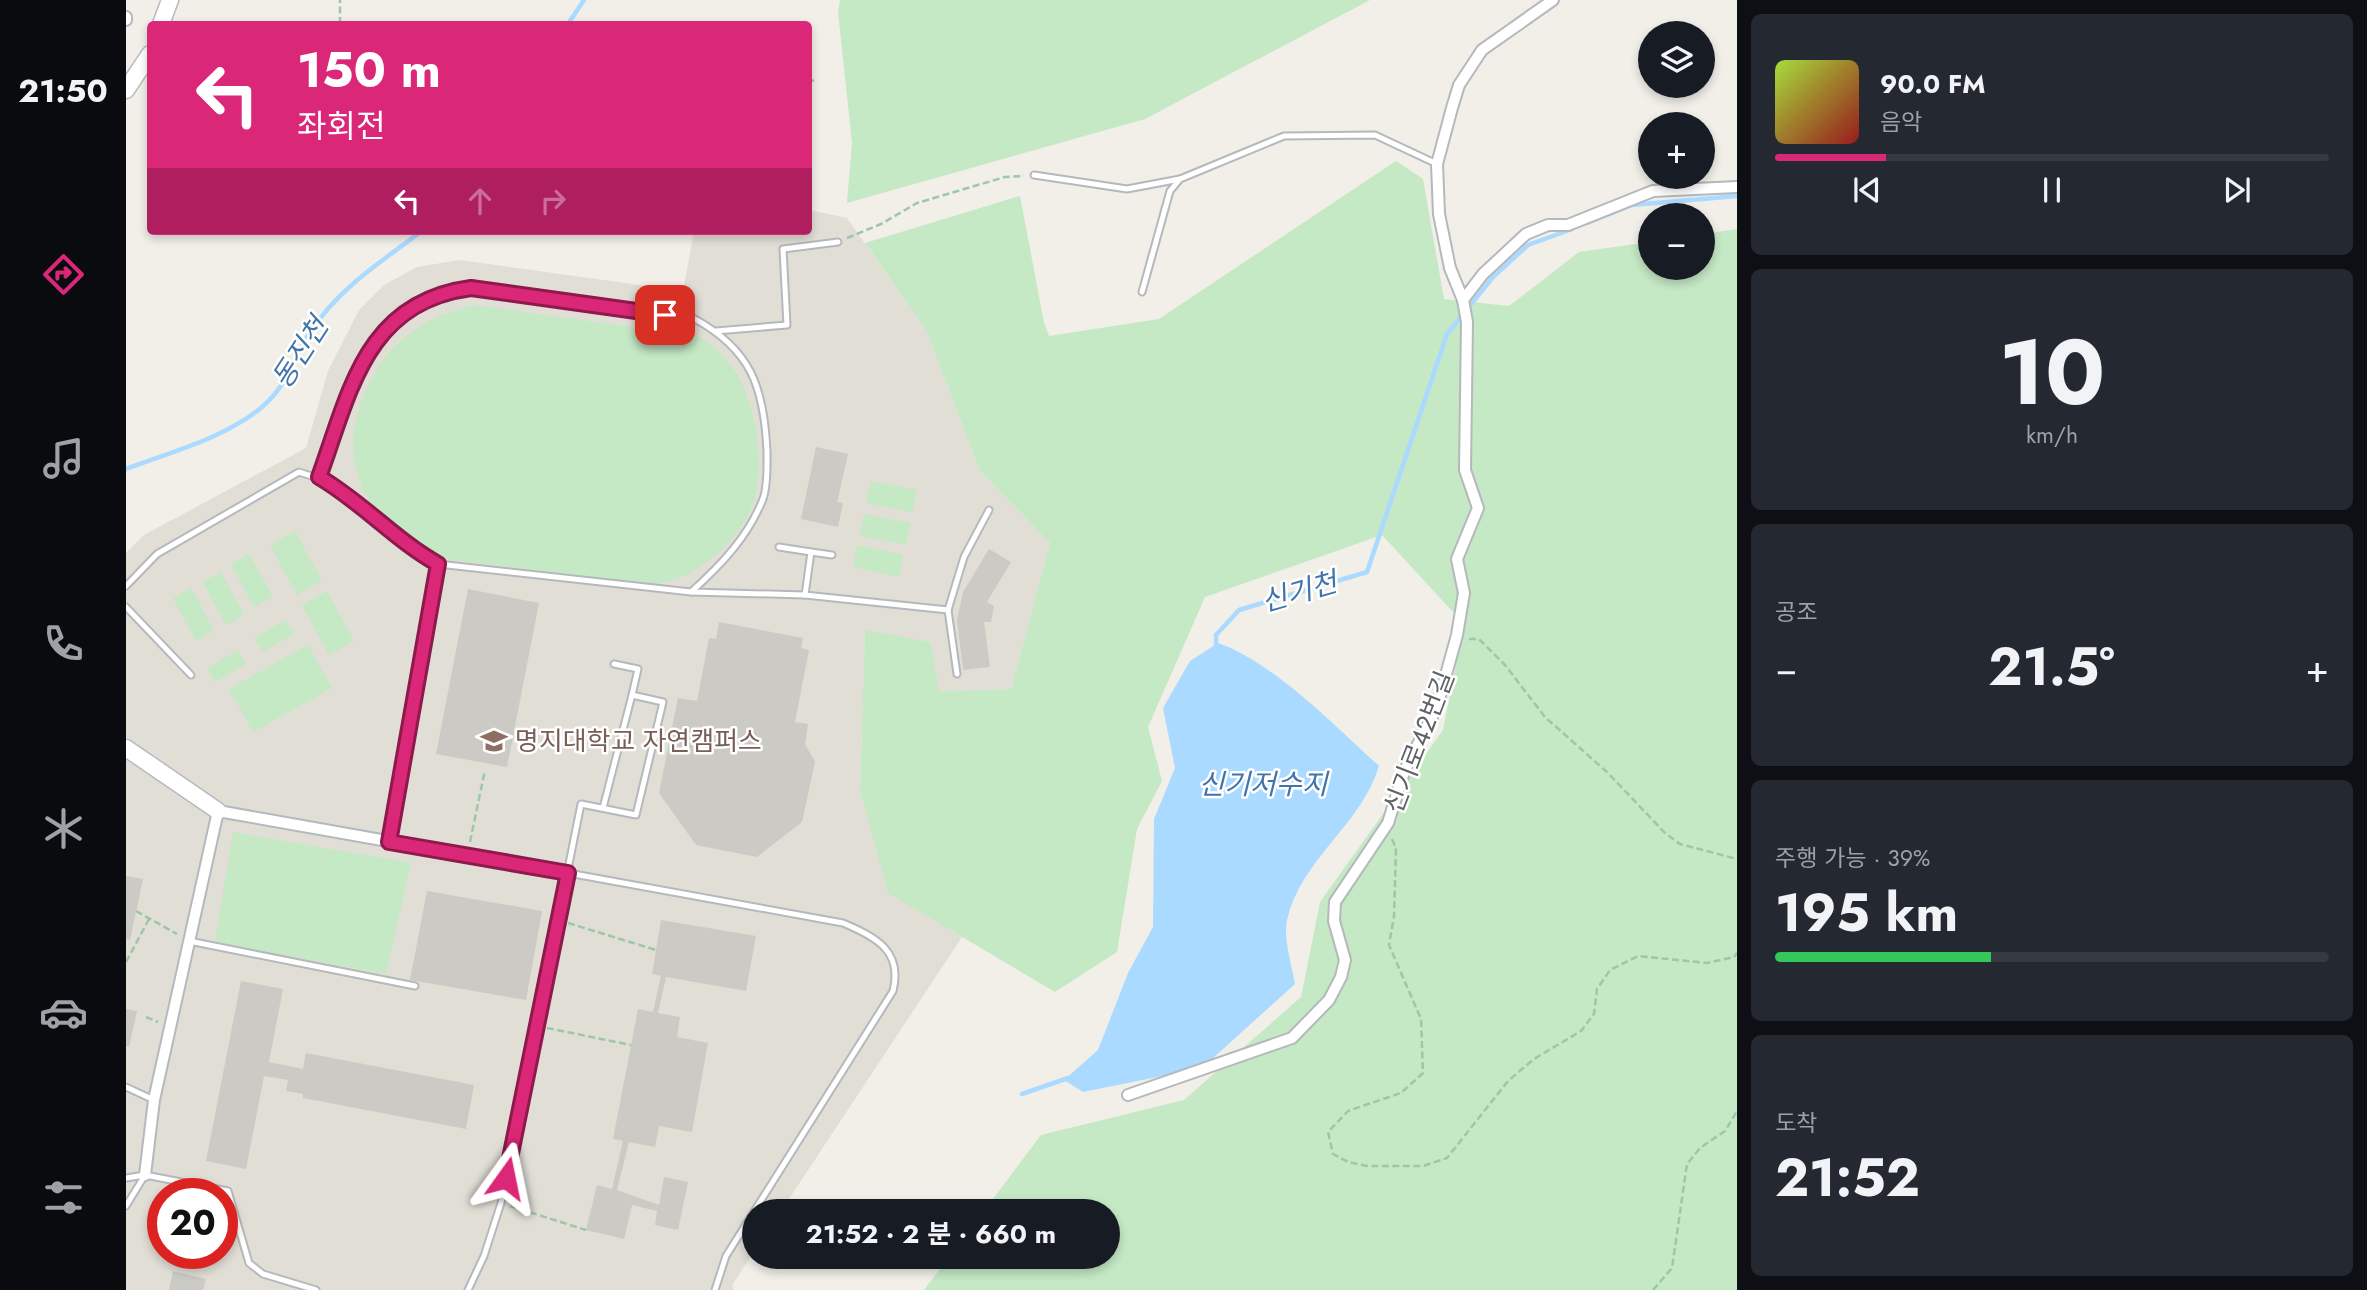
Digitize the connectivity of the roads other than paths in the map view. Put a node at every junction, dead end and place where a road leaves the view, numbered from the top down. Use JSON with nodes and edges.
{"nodes":[{"id":1,"x":170,"y":0,"type":"edge"},
{"id":2,"x":1553,"y":0,"type":"edge"},
{"id":3,"x":162,"y":21,"type":"edge"},
{"id":4,"x":147,"y":58,"type":"edge"},
{"id":5,"x":127,"y":88,"type":"edge"},
{"id":6,"x":1437,"y":164,"type":"junction"},
{"id":7,"x":1034,"y":175,"type":"road end"},
{"id":8,"x":1180,"y":179,"type":"junction"},
{"id":9,"x":1737,"y":187,"type":"edge"},
{"id":10,"x":838,"y":242,"type":"road end"},
{"id":11,"x":1142,"y":292,"type":"dead end"},
{"id":12,"x":1464,"y":300,"type":"junction"},
{"id":13,"x":716,"y":331,"type":"junction"},
{"id":14,"x":319,"y":477,"type":"junction"},
{"id":15,"x":989,"y":510,"type":"dead end"},
{"id":16,"x":779,"y":547,"type":"dead end"},
{"id":17,"x":811,"y":552,"type":"junction"},
{"id":18,"x":832,"y":555,"type":"dead end"},
{"id":19,"x":438,"y":564,"type":"junction"},
{"id":20,"x":126,"y":586,"type":"edge"},
{"id":21,"x":691,"y":592,"type":"junction"},
{"id":22,"x":805,"y":595,"type":"junction"},
{"id":23,"x":126,"y":607,"type":"edge"},
{"id":24,"x":948,"y":610,"type":"junction"},
{"id":25,"x":614,"y":664,"type":"dead end"},
{"id":26,"x":957,"y":674,"type":"dead end"},
{"id":27,"x":191,"y":675,"type":"dead end"},
{"id":28,"x":632,"y":695,"type":"junction"},
{"id":29,"x":126,"y":748,"type":"edge"},
{"id":30,"x":603,"y":808,"type":"junction"},
{"id":31,"x":218,"y":811,"type":"junction"},
{"id":32,"x":389,"y":842,"type":"junction"},
{"id":33,"x":568,"y":873,"type":"junction"},
{"id":34,"x":189,"y":941,"type":"junction"},
{"id":35,"x":415,"y":986,"type":"dead end"},
{"id":36,"x":126,"y":1087,"type":"edge"},
{"id":37,"x":1128,"y":1095,"type":"dead end"},
{"id":38,"x":154,"y":1100,"type":"junction"},
{"id":39,"x":145,"y":1175,"type":"junction"},
{"id":40,"x":126,"y":1178,"type":"edge"},
{"id":41,"x":126,"y":1206,"type":"edge"},
{"id":42,"x":316,"y":1290,"type":"edge"},
{"id":43,"x":468,"y":1290,"type":"edge"},
{"id":44,"x":715,"y":1290,"type":"edge"}],
"edges":[{"from":1,"to":3,"type":"main road"},
{"from":2,"to":6,"type":"street","name":"신기로42번길"},
{"from":4,"to":5,"type":"main road"},
{"from":6,"to":8,"type":"lane"},
{"from":6,"to":12,"type":"street","name":"신기로42번길"},
{"from":7,"to":8,"type":"lane"},
{"from":8,"to":11,"type":"lane"},
{"from":9,"to":12,"type":"street"},
{"from":10,"to":13,"type":"lane"},
{"from":12,"to":37,"type":"street","name":"신기로42번길"},
{"from":13,"to":14,"type":"lane"},
{"from":13,"to":21,"type":"lane"},
{"from":14,"to":19,"type":"lane"},
{"from":14,"to":20,"type":"lane"},
{"from":15,"to":24,"type":"lane"},
{"from":16,"to":17,"type":"lane"},
{"from":17,"to":18,"type":"lane"},
{"from":17,"to":22,"type":"lane"},
{"from":19,"to":21,"type":"lane"},
{"from":19,"to":32,"type":"lane"},
{"from":21,"to":22,"type":"lane"},
{"from":22,"to":24,"type":"lane"},
{"from":23,"to":27,"type":"lane"},
{"from":24,"to":26,"type":"lane"},
{"from":25,"to":28,"type":"lane"},
{"from":28,"to":30,"type":"lane"},
{"from":28,"to":30,"type":"lane"},
{"from":29,"to":31,"type":"main road"},
{"from":30,"to":33,"type":"lane"},
{"from":31,"to":32,"type":"street"},
{"from":31,"to":34,"type":"street"},
{"from":32,"to":33,"type":"street"},
{"from":33,"to":43,"type":"lane"},
{"from":33,"to":44,"type":"lane"},
{"from":34,"to":35,"type":"lane"},
{"from":34,"to":38,"type":"street"},
{"from":36,"to":38,"type":"lane"},
{"from":38,"to":39,"type":"street"},
{"from":39,"to":40,"type":"lane"},
{"from":39,"to":41,"type":"lane"},
{"from":39,"to":42,"type":"lane"}]}
